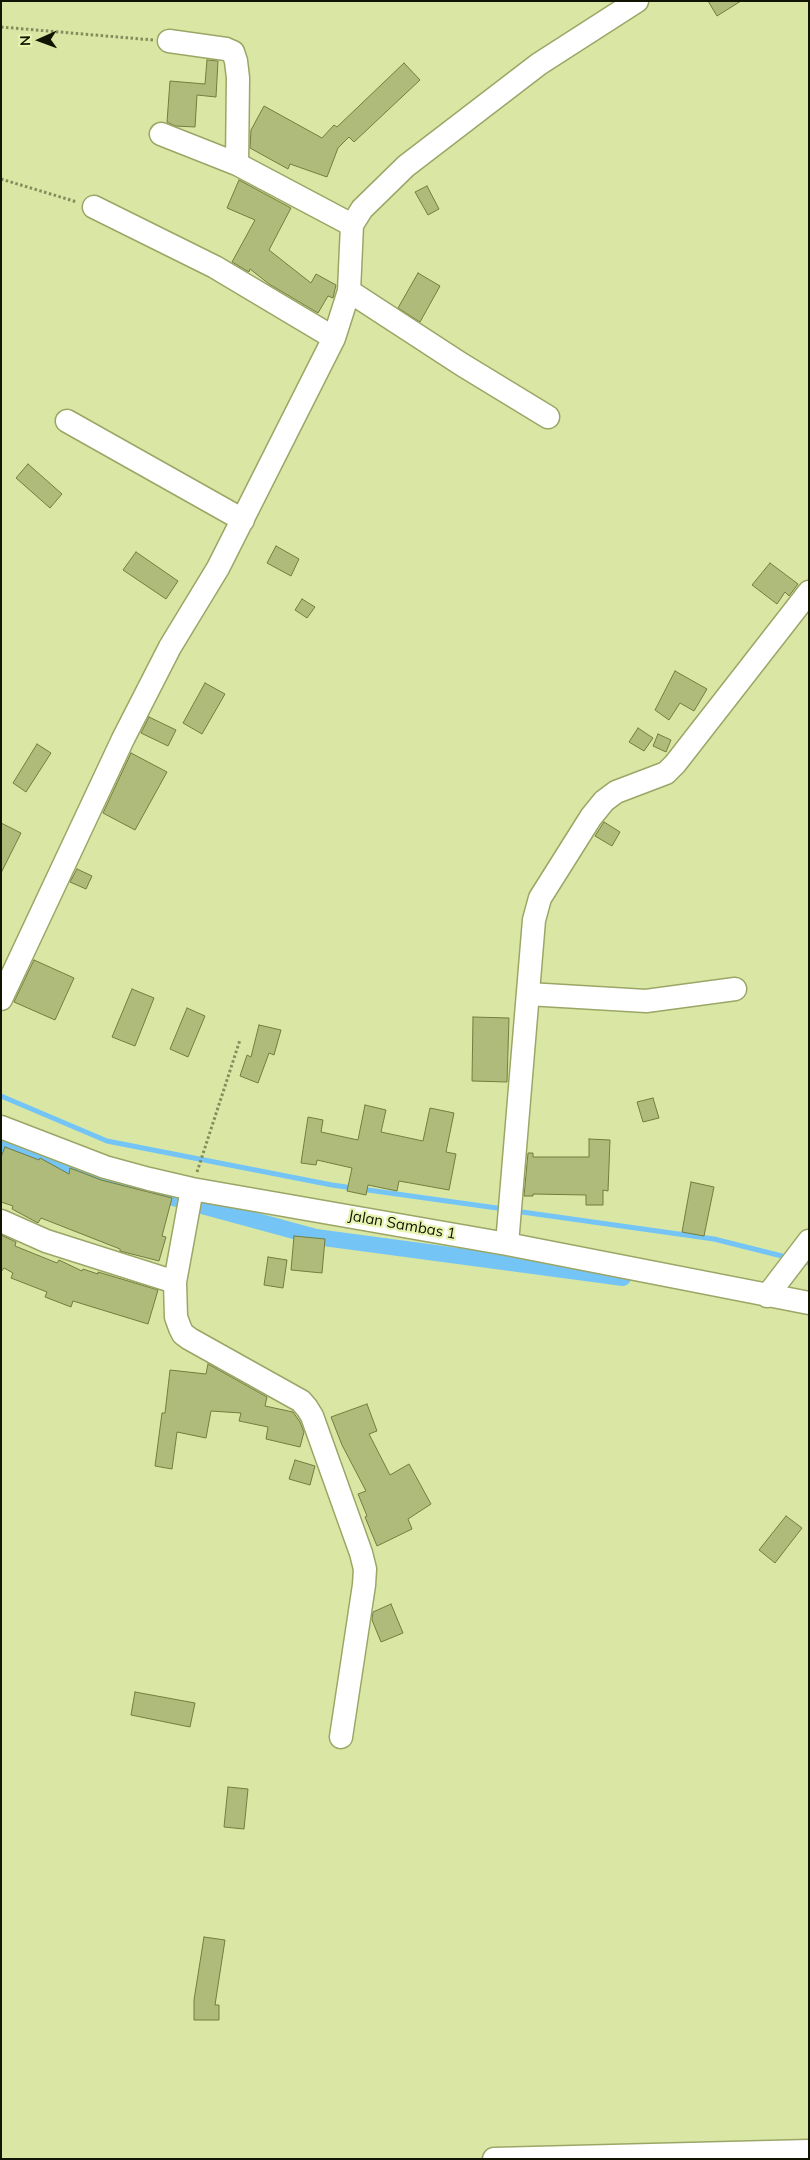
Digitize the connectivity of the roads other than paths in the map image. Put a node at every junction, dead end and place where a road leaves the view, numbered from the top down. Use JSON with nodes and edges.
{"nodes":[{"id":1,"x":637,"y":1,"type":"edge"},
{"id":2,"x":168,"y":41,"type":"road end"},
{"id":3,"x":160,"y":134,"type":"dead end"},
{"id":4,"x":237,"y":164,"type":"junction"},
{"id":5,"x":94,"y":207,"type":"road end"},
{"id":6,"x":352,"y":225,"type":"junction"},
{"id":7,"x":349,"y":291,"type":"junction"},
{"id":8,"x":334,"y":338,"type":"junction"},
{"id":9,"x":548,"y":417,"type":"dead end"},
{"id":10,"x":67,"y":421,"type":"dead end"},
{"id":11,"x":243,"y":520,"type":"junction"},
{"id":12,"x":809,"y":592,"type":"edge"},
{"id":13,"x":735,"y":989,"type":"dead end"},
{"id":14,"x":528,"y":994,"type":"junction"},
{"id":15,"x":1,"y":999,"type":"edge"},
{"id":16,"x":1,"y":1127,"type":"edge"},
{"id":17,"x":192,"y":1189,"type":"junction"},
{"id":18,"x":1,"y":1221,"type":"edge"},
{"id":19,"x":809,"y":1241,"type":"edge"},
{"id":20,"x":507,"y":1244,"type":"junction"},
{"id":21,"x":175,"y":1282,"type":"junction"},
{"id":22,"x":767,"y":1296,"type":"junction"},
{"id":23,"x":809,"y":1304,"type":"edge"},
{"id":24,"x":341,"y":1737,"type":"dead end"},
{"id":25,"x":809,"y":2152,"type":"edge"},
{"id":26,"x":494,"y":2159,"type":"edge"}],
"edges":[{"from":1,"to":6,"type":"street"},
{"from":2,"to":4,"type":"street"},
{"from":3,"to":4,"type":"street"},
{"from":4,"to":6,"type":"street"},
{"from":5,"to":8,"type":"street"},
{"from":6,"to":7,"type":"street"},
{"from":7,"to":8,"type":"street"},
{"from":7,"to":9,"type":"street"},
{"from":8,"to":11,"type":"street"},
{"from":10,"to":11,"type":"street"},
{"from":11,"to":15,"type":"street"},
{"from":12,"to":14,"type":"street"},
{"from":13,"to":14,"type":"street"},
{"from":14,"to":20,"type":"street"},
{"from":16,"to":17,"type":"street","name":"Jalan Sambas 1"},
{"from":17,"to":20,"type":"street","name":"Jalan Sambas 1"},
{"from":17,"to":21,"type":"street"},
{"from":18,"to":21,"type":"street"},
{"from":19,"to":22,"type":"street"},
{"from":20,"to":22,"type":"street","name":"Jalan Sambas 1"},
{"from":21,"to":24,"type":"street"},
{"from":22,"to":23,"type":"street","name":"Jalan Sambas 1"},
{"from":25,"to":26,"type":"street"}]}
